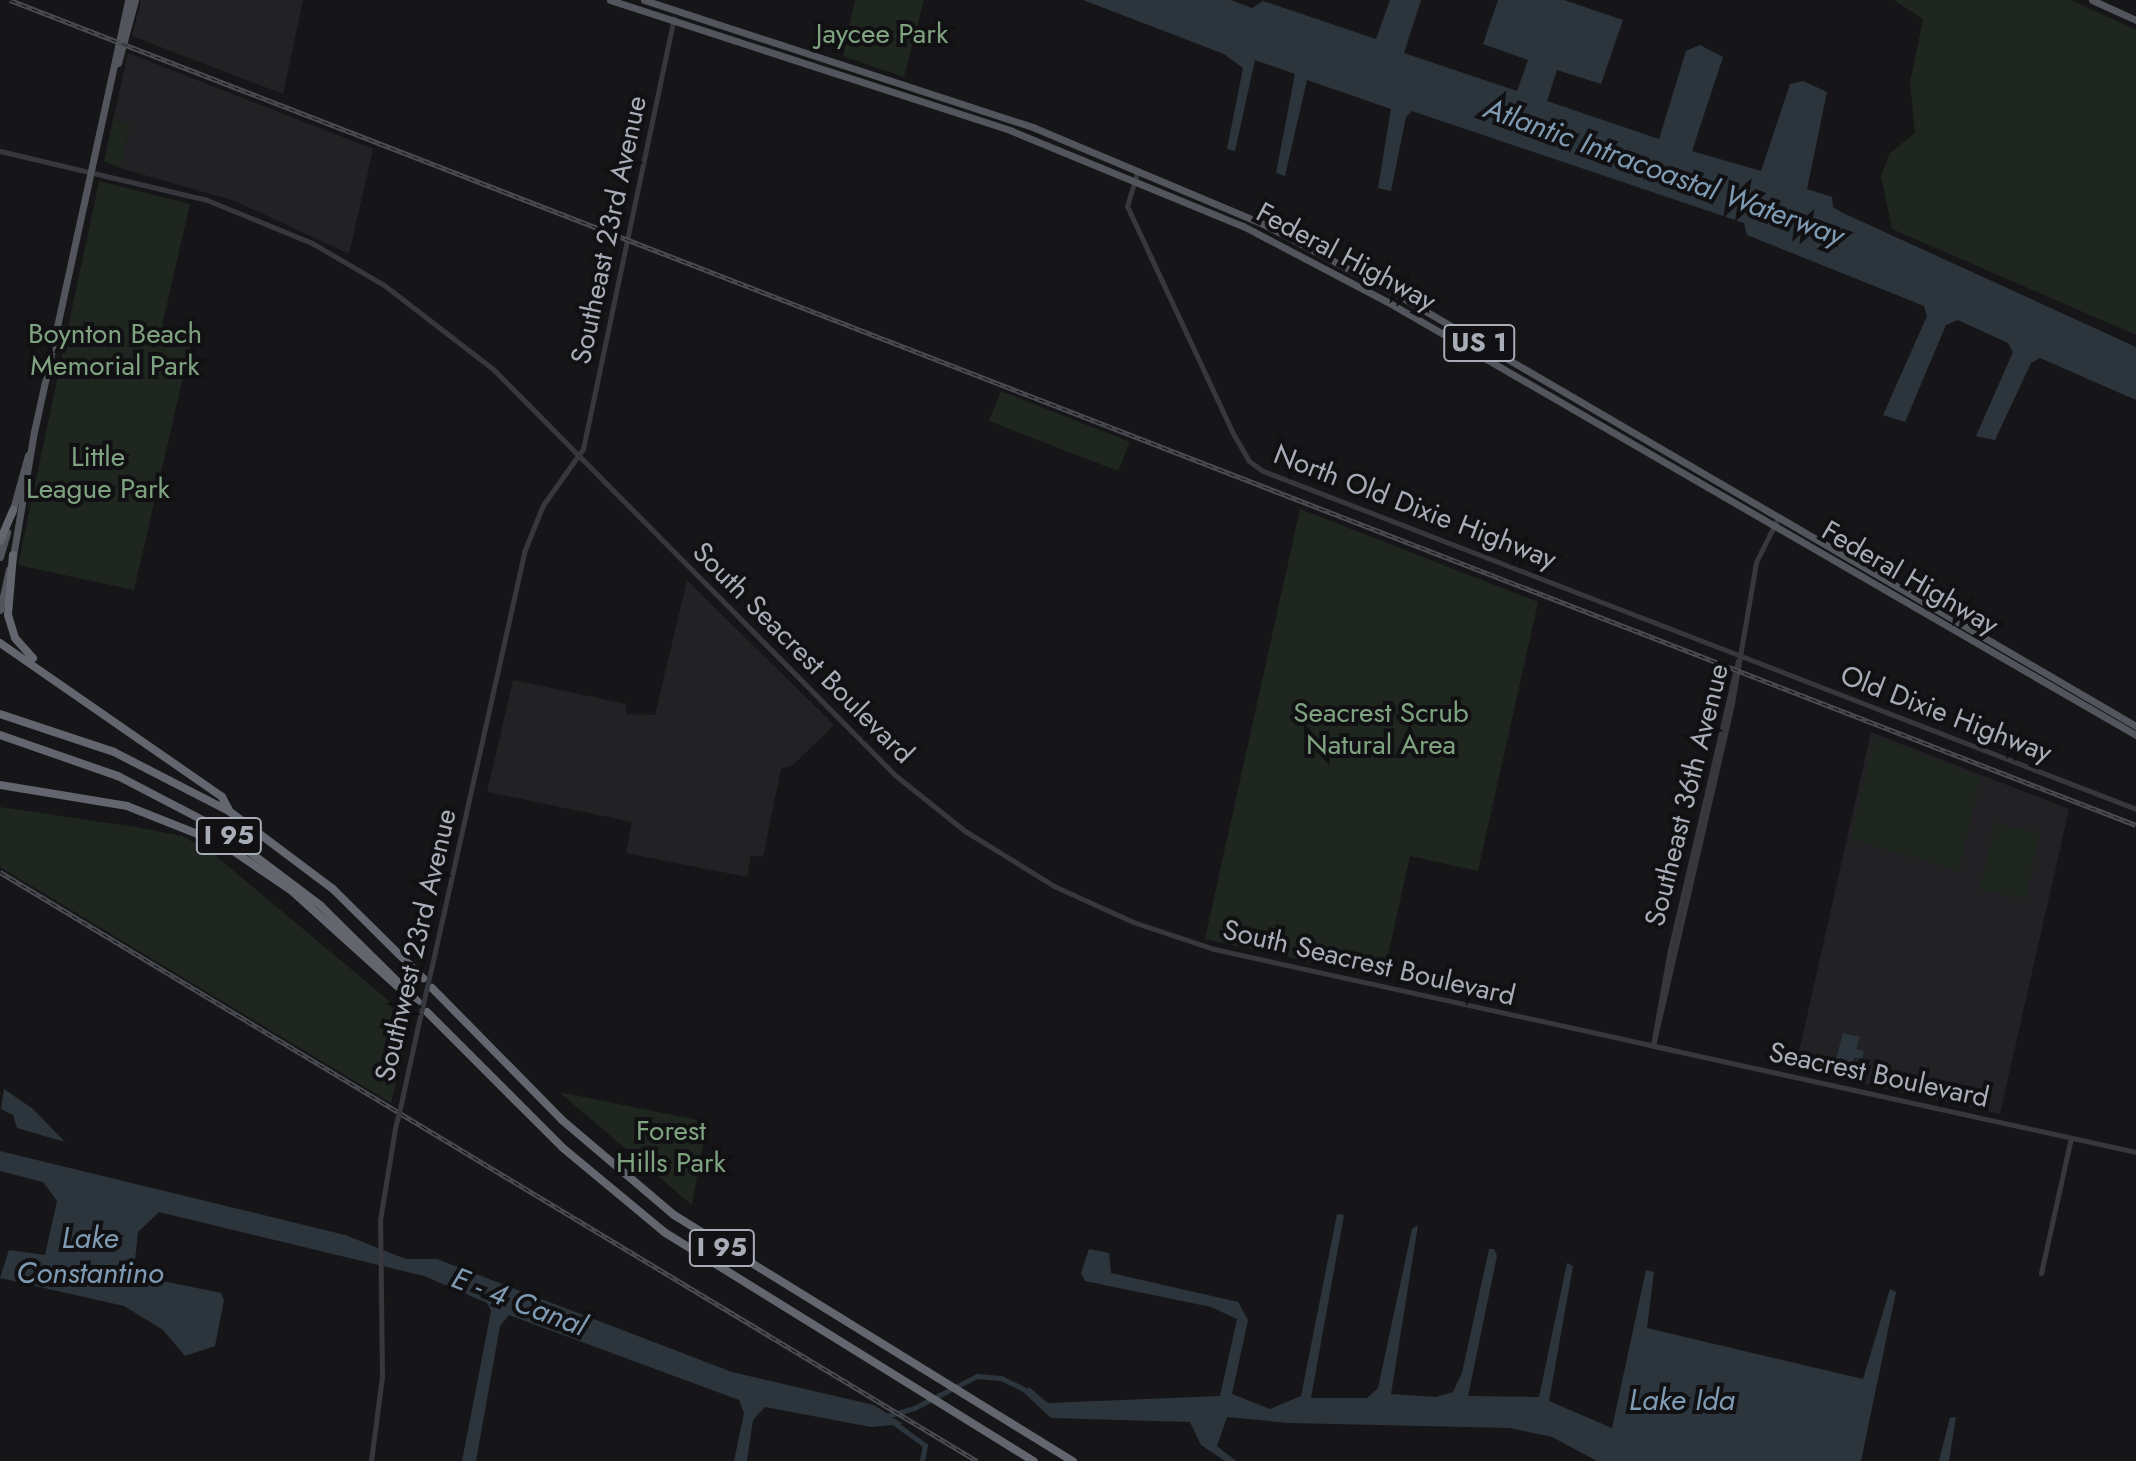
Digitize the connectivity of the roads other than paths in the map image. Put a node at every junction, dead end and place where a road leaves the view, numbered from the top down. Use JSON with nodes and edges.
{"nodes":[{"id":1,"x":128,"y":0,"type":"edge"},
{"id":2,"x":135,"y":0,"type":"edge"},
{"id":3,"x":610,"y":0,"type":"edge"},
{"id":4,"x":644,"y":0,"type":"edge"},
{"id":5,"x":2092,"y":0,"type":"edge"},
{"id":6,"x":677,"y":11,"type":"junction"},
{"id":7,"x":2136,"y":20,"type":"edge"},
{"id":8,"x":674,"y":21,"type":"junction"},
{"id":9,"x":753,"y":35,"type":"junction"},
{"id":10,"x":735,"y":41,"type":"junction"},
{"id":11,"x":803,"y":63,"type":"junction"},
{"id":12,"x":117,"y":65,"type":"junction"},
{"id":13,"x":853,"y":68,"type":"junction"},
{"id":14,"x":850,"y":78,"type":"junction"},
{"id":15,"x":896,"y":82,"type":"junction"},
{"id":16,"x":0,"y":151,"type":"edge"},
{"id":17,"x":1139,"y":169,"type":"junction"},
{"id":18,"x":93,"y":171,"type":"junction"},
{"id":19,"x":1135,"y":178,"type":"junction"},
{"id":20,"x":1242,"y":214,"type":"junction"},
{"id":21,"x":1222,"y":217,"type":"junction"},
{"id":22,"x":1263,"y":224,"type":"junction"},
{"id":23,"x":1243,"y":226,"type":"junction"},
{"id":24,"x":1540,"y":390,"type":"junction"},
{"id":25,"x":1610,"y":418,"type":"junction"},
{"id":26,"x":1605,"y":428,"type":"junction"},
{"id":27,"x":1655,"y":444,"type":"junction"},
{"id":28,"x":31,"y":445,"type":"junction"},
{"id":29,"x":1672,"y":455,"type":"junction"},
{"id":30,"x":579,"y":456,"type":"junction"},
{"id":31,"x":1654,"y":456,"type":"junction"},
{"id":32,"x":13,"y":510,"type":"junction"},
{"id":33,"x":1776,"y":521,"type":"junction"},
{"id":34,"x":0,"y":541,"type":"edge"},
{"id":35,"x":13,"y":555,"type":"junction"},
{"id":36,"x":0,"y":557,"type":"edge"},
{"id":37,"x":1910,"y":599,"type":"junction"},
{"id":38,"x":0,"y":610,"type":"edge"},
{"id":39,"x":0,"y":643,"type":"edge"},
{"id":40,"x":1742,"y":655,"type":"junction"},
{"id":41,"x":50,"y":675,"type":"junction"},
{"id":42,"x":2095,"y":712,"type":"junction"},
{"id":43,"x":0,"y":714,"type":"edge"},
{"id":44,"x":2127,"y":721,"type":"junction"},
{"id":45,"x":2134,"y":730,"type":"edge"},
{"id":46,"x":0,"y":735,"type":"edge"},
{"id":47,"x":0,"y":786,"type":"edge"},
{"id":48,"x":2136,"y":809,"type":"edge"},
{"id":49,"x":229,"y":811,"type":"junction"},
{"id":50,"x":423,"y":978,"type":"dead end"},
{"id":51,"x":432,"y":988,"type":"dead end"},
{"id":52,"x":427,"y":1012,"type":"dead end"},
{"id":53,"x":1653,"y":1046,"type":"junction"},
{"id":54,"x":2071,"y":1138,"type":"junction"},
{"id":55,"x":2136,"y":1152,"type":"edge"},
{"id":56,"x":2041,"y":1273,"type":"dead end"},
{"id":57,"x":371,"y":1461,"type":"edge"},
{"id":58,"x":1034,"y":1461,"type":"edge"},
{"id":59,"x":1073,"y":1461,"type":"edge"}],
"edges":[{"from":1,"to":12,"type":"main road"},
{"from":2,"to":12,"type":"main road"},
{"from":3,"to":8,"type":"main road","name":"Federal Highway","number":"US 1"},
{"from":4,"to":6,"type":"main road","name":"Federal Highway","number":"US 1"},
{"from":5,"to":7,"type":"main road"},
{"from":6,"to":8,"type":"street","name":"Southeast 23rd Avenue"},
{"from":6,"to":9,"type":"main road","name":"Federal Highway","number":"US 1"},
{"from":8,"to":10,"type":"main road","name":"Federal Highway","number":"US 1"},
{"from":8,"to":30,"type":"street","name":"Southeast 23rd Avenue"},
{"from":9,"to":10,"type":"main road"},
{"from":9,"to":13,"type":"main road","name":"Federal Highway","number":"US 1"},
{"from":10,"to":11,"type":"main road","name":"Federal Highway","number":"US 1"},
{"from":11,"to":13,"type":"main road"},
{"from":11,"to":14,"type":"main road","name":"Federal Highway","number":"US 1"},
{"from":12,"to":18,"type":"main road"},
{"from":13,"to":15,"type":"main road","name":"Federal Highway","number":"US 1"},
{"from":14,"to":15,"type":"main road"},
{"from":14,"to":19,"type":"main road","name":"Federal Highway","number":"US 1"},
{"from":15,"to":17,"type":"main road","name":"Federal Highway","number":"US 1"},
{"from":16,"to":18,"type":"street","name":"South Seacrest Boulevard"},
{"from":17,"to":19,"type":"street"},
{"from":17,"to":20,"type":"main road","name":"Federal Highway","number":"US 1"},
{"from":18,"to":28,"type":"main road"},
{"from":18,"to":30,"type":"street","name":"South Seacrest Boulevard"},
{"from":19,"to":21,"type":"main road","name":"Federal Highway","number":"US 1"},
{"from":19,"to":40,"type":"street","name":"North Old Dixie Highway"},
{"from":20,"to":21,"type":"main road"},
{"from":20,"to":22,"type":"main road","name":"Federal Highway","number":"US 1"},
{"from":21,"to":23,"type":"main road","name":"Federal Highway","number":"US 1"},
{"from":22,"to":23,"type":"main road"},
{"from":22,"to":25,"type":"main road","name":"Federal Highway","number":"US 1"},
{"from":23,"to":24,"type":"main road","name":"Federal Highway","number":"US 1"},
{"from":24,"to":25,"type":"main road"},
{"from":24,"to":26,"type":"main road","name":"Federal Highway","number":"US 1"},
{"from":25,"to":27,"type":"main road","name":"Federal Highway","number":"US 1"},
{"from":26,"to":27,"type":"main road"},
{"from":26,"to":31,"type":"main road","name":"Federal Highway","number":"US 1"},
{"from":27,"to":29,"type":"main road","name":"Federal Highway","number":"US 1"},
{"from":28,"to":32,"type":"main road"},
{"from":28,"to":35,"type":"main road"},
{"from":29,"to":31,"type":"main road"},
{"from":29,"to":33,"type":"main road","name":"Federal Highway","number":"US 1"},
{"from":30,"to":53,"type":"street","name":"South Seacrest Boulevard"},
{"from":30,"to":57,"type":"street","name":"Southwest 23rd Avenue","bridge":true},
{"from":31,"to":33,"type":"main road","name":"Federal Highway","number":"US 1"},
{"from":32,"to":34,"type":"highway"},
{"from":32,"to":36,"type":"main road"},
{"from":33,"to":37,"type":"main road","name":"Federal Highway","number":"US 1"},
{"from":33,"to":37,"type":"main road","name":"Federal Highway","number":"US 1"},
{"from":33,"to":40,"type":"street","name":"Southeast 36th Avenue"},
{"from":35,"to":38,"type":"main road"},
{"from":35,"to":41,"type":"highway"},
{"from":37,"to":42,"type":"main road","name":"Federal Highway","number":"US 1"},
{"from":37,"to":44,"type":"main road","name":"Federal Highway","number":"US 1"},
{"from":39,"to":41,"type":"highway"},
{"from":40,"to":48,"type":"street","name":"Old Dixie Highway"},
{"from":40,"to":53,"type":"street","name":"Southeast 36th Avenue"},
{"from":41,"to":49,"type":"highway"},
{"from":42,"to":44,"type":"main road"},
{"from":42,"to":45,"type":"main road","name":"Federal Highway","number":"US 1"},
{"from":43,"to":49,"type":"highway","number":"I 95"},
{"from":44,"to":45,"type":"main road","name":"Federal Highway","number":"US 1"},
{"from":46,"to":47,"type":"highway","number":"I 95"},
{"from":49,"to":50,"type":"highway","number":"I 95"},
{"from":51,"to":59,"type":"highway","number":"I 95"},
{"from":52,"to":58,"type":"highway","number":"I 95"},
{"from":53,"to":54,"type":"street","name":"Seacrest Boulevard"},
{"from":54,"to":55,"type":"street","name":"Seacrest Boulevard"},
{"from":54,"to":56,"type":"street"}]}
